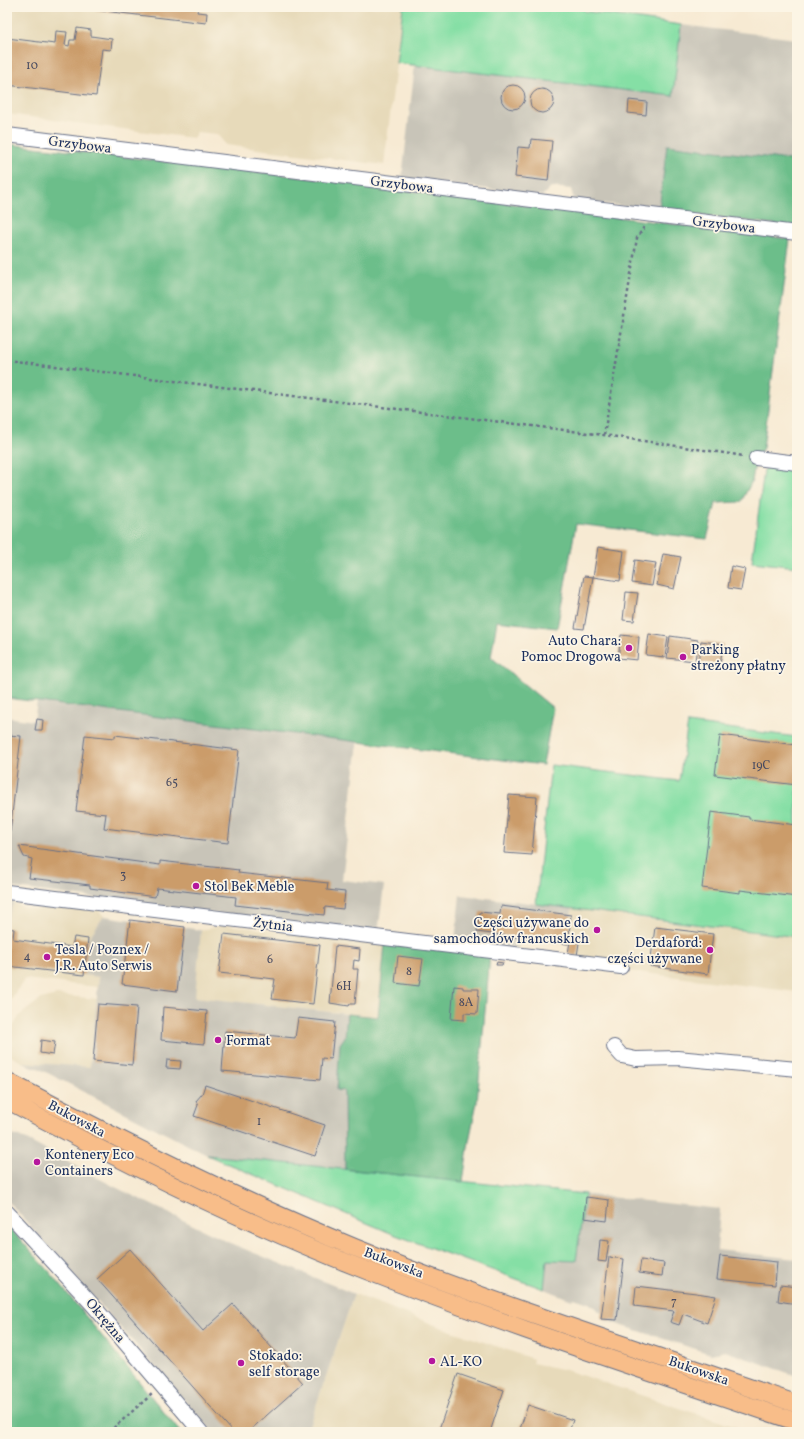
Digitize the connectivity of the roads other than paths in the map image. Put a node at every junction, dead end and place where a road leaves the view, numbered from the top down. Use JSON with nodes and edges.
{"nodes":[{"id":1,"x":7,"y":135,"type":"edge"},
{"id":2,"x":797,"y":233,"type":"edge"},
{"id":3,"x":756,"y":458,"type":"road end"},
{"id":4,"x":797,"y":463,"type":"edge"},
{"id":5,"x":7,"y":892,"type":"edge"},
{"id":6,"x":621,"y":967,"type":"dead end"},
{"id":7,"x":614,"y":1047,"type":"dead end"},
{"id":8,"x":797,"y":1069,"type":"edge"},
{"id":9,"x":7,"y":1081,"type":"edge"},
{"id":10,"x":7,"y":1100,"type":"edge"},
{"id":11,"x":7,"y":1212,"type":"edge"},
{"id":12,"x":797,"y":1404,"type":"edge"},
{"id":13,"x":797,"y":1422,"type":"edge"},
{"id":14,"x":201,"y":1432,"type":"edge"}],
"edges":[{"from":1,"to":2,"type":"street","name":"Grzybowa"},
{"from":3,"to":4,"type":"street"},
{"from":5,"to":6,"type":"street","name":"Żytnia"},
{"from":7,"to":8,"type":"street"},
{"from":9,"to":12,"type":"main road","name":"Bukowska"},
{"from":10,"to":13,"type":"main road","name":"Bukowska"},
{"from":11,"to":14,"type":"street","name":"Okrężna"}]}
